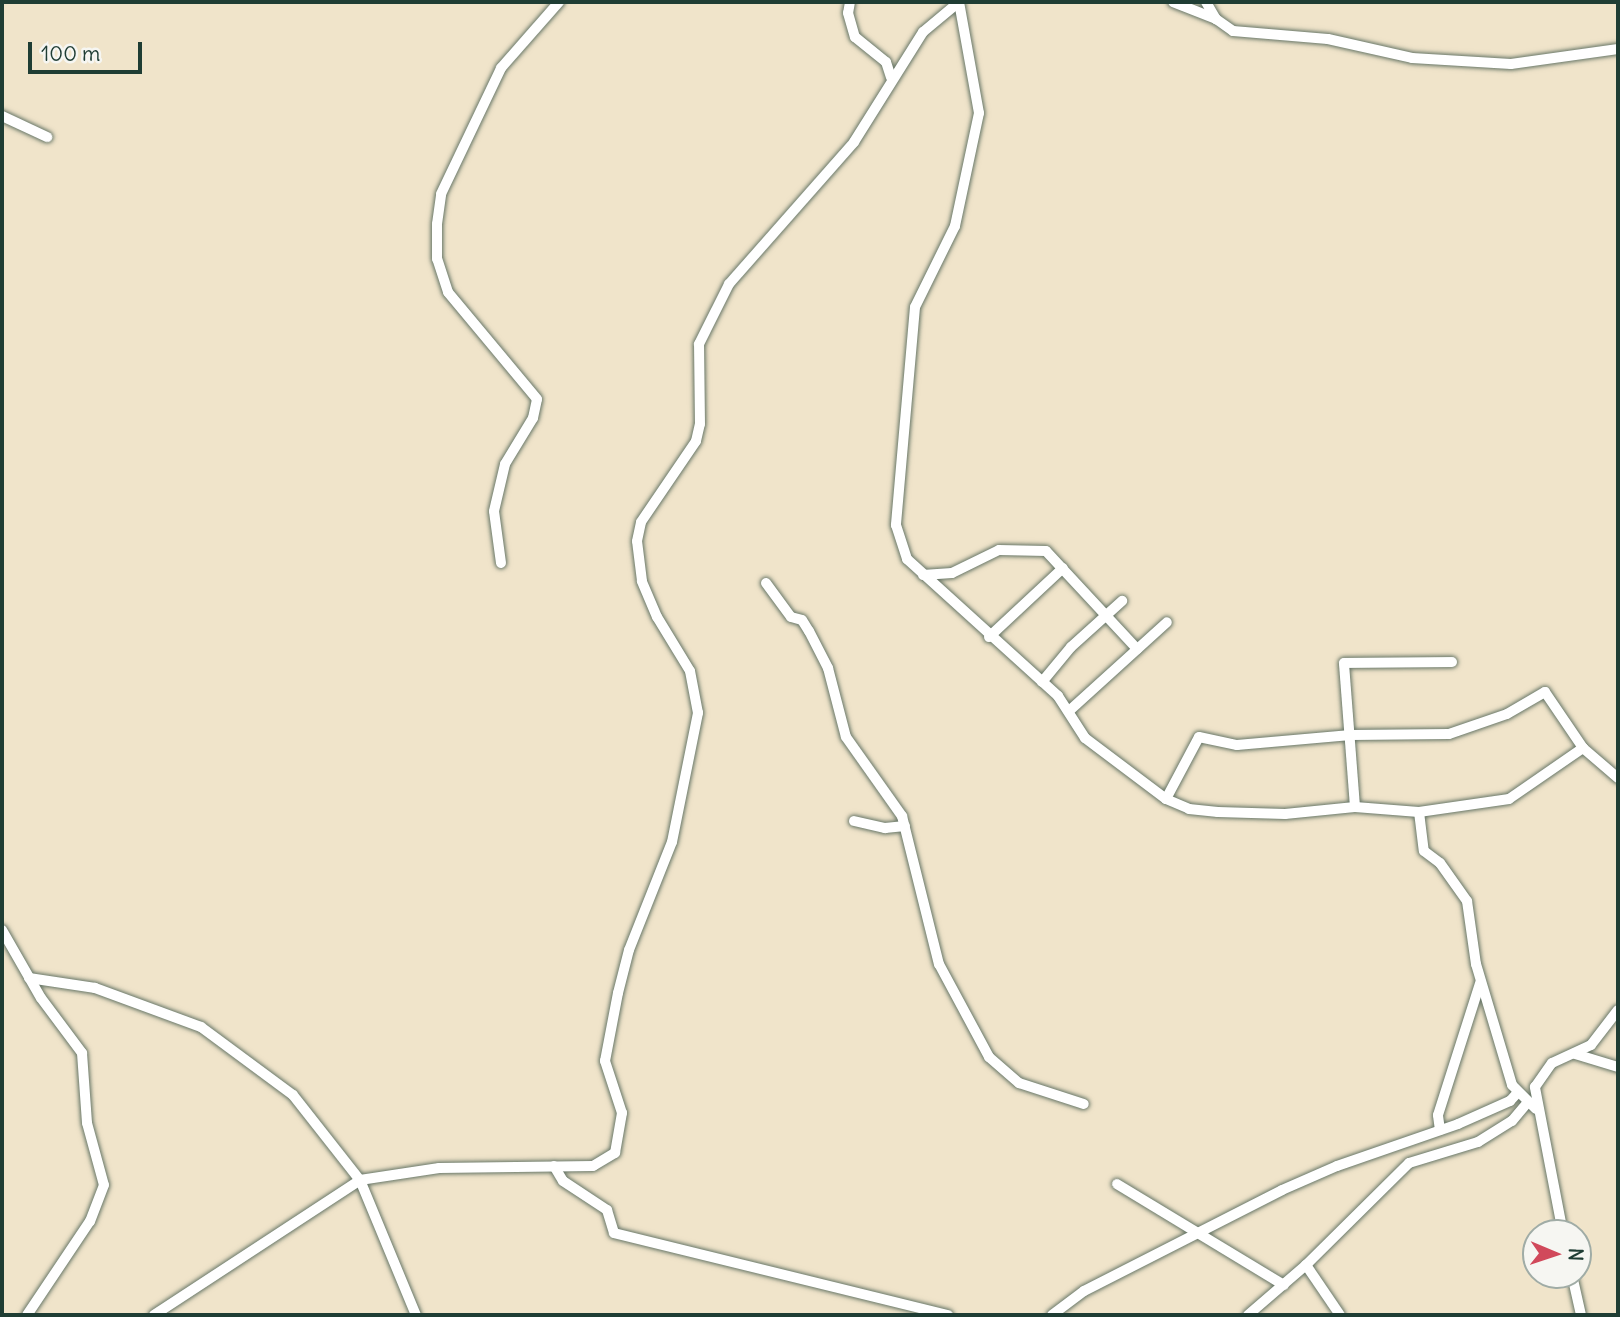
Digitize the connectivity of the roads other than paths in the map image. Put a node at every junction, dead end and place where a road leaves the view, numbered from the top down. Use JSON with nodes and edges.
{"nodes":[{"id":1,"x":559,"y":2,"type":"edge"},
{"id":2,"x":850,"y":2,"type":"edge"},
{"id":3,"x":1173,"y":2,"type":"edge"},
{"id":4,"x":1206,"y":2,"type":"edge"},
{"id":5,"x":961,"y":3,"type":"edge"},
{"id":6,"x":1216,"y":19,"type":"junction"},
{"id":7,"x":1618,"y":49,"type":"edge"},
{"id":8,"x":891,"y":77,"type":"junction"},
{"id":9,"x":2,"y":117,"type":"edge"},
{"id":10,"x":47,"y":137,"type":"dead end"},
{"id":11,"x":501,"y":563,"type":"dead end"},
{"id":12,"x":1063,"y":568,"type":"junction"},
{"id":13,"x":923,"y":575,"type":"junction"},
{"id":14,"x":766,"y":583,"type":"dead end"},
{"id":15,"x":1122,"y":601,"type":"dead end"},
{"id":16,"x":1106,"y":614,"type":"junction"},
{"id":17,"x":1167,"y":622,"type":"dead end"},
{"id":18,"x":989,"y":637,"type":"junction"},
{"id":19,"x":1137,"y":649,"type":"junction"},
{"id":20,"x":1452,"y":662,"type":"dead end"},
{"id":21,"x":1042,"y":682,"type":"junction"},
{"id":22,"x":1069,"y":711,"type":"junction"},
{"id":23,"x":1351,"y":735,"type":"junction"},
{"id":24,"x":1583,"y":748,"type":"junction"},
{"id":25,"x":1618,"y":778,"type":"edge"},
{"id":26,"x":1167,"y":799,"type":"junction"},
{"id":27,"x":1355,"y":807,"type":"junction"},
{"id":28,"x":1419,"y":812,"type":"junction"},
{"id":29,"x":854,"y":821,"type":"dead end"},
{"id":30,"x":905,"y":826,"type":"junction"},
{"id":31,"x":2,"y":930,"type":"edge"},
{"id":32,"x":29,"y":978,"type":"junction"},
{"id":33,"x":1481,"y":981,"type":"junction"},
{"id":34,"x":1618,"y":1010,"type":"edge"},
{"id":35,"x":1573,"y":1054,"type":"junction"},
{"id":36,"x":1618,"y":1059,"type":"edge"},
{"id":37,"x":1605,"y":1064,"type":"junction"},
{"id":38,"x":1618,"y":1067,"type":"edge"},
{"id":39,"x":1518,"y":1092,"type":"junction"},
{"id":40,"x":1084,"y":1104,"type":"dead end"},
{"id":41,"x":1532,"y":1105,"type":"junction"},
{"id":42,"x":1440,"y":1130,"type":"junction"},
{"id":43,"x":554,"y":1166,"type":"junction"},
{"id":44,"x":360,"y":1180,"type":"junction"},
{"id":45,"x":1117,"y":1184,"type":"dead end"},
{"id":46,"x":1560,"y":1219,"type":"edge"},
{"id":47,"x":1201,"y":1234,"type":"junction"},
{"id":48,"x":1306,"y":1265,"type":"junction"},
{"id":49,"x":1284,"y":1285,"type":"junction"},
{"id":50,"x":1575,"y":1289,"type":"edge"},
{"id":51,"x":27,"y":1315,"type":"edge"},
{"id":52,"x":154,"y":1315,"type":"edge"},
{"id":53,"x":415,"y":1315,"type":"edge"},
{"id":54,"x":948,"y":1315,"type":"edge"},
{"id":55,"x":1052,"y":1315,"type":"edge"},
{"id":56,"x":1248,"y":1315,"type":"edge"},
{"id":57,"x":1340,"y":1315,"type":"edge"},
{"id":58,"x":1581,"y":1315,"type":"edge"}],
"edges":[{"from":1,"to":11,"type":"street"},
{"from":2,"to":8,"type":"street"},
{"from":3,"to":6,"type":"street"},
{"from":4,"to":6,"type":"street"},
{"from":5,"to":8,"type":"street"},
{"from":5,"to":13,"type":"street"},
{"from":6,"to":7,"type":"street"},
{"from":8,"to":43,"type":"street"},
{"from":9,"to":10,"type":"street"},
{"from":12,"to":13,"type":"street"},
{"from":12,"to":16,"type":"street"},
{"from":12,"to":18,"type":"street"},
{"from":13,"to":18,"type":"street"},
{"from":14,"to":30,"type":"street"},
{"from":15,"to":16,"type":"street"},
{"from":16,"to":19,"type":"street"},
{"from":16,"to":21,"type":"street"},
{"from":17,"to":19,"type":"street"},
{"from":18,"to":21,"type":"street"},
{"from":19,"to":22,"type":"street"},
{"from":20,"to":23,"type":"street"},
{"from":21,"to":22,"type":"street"},
{"from":22,"to":26,"type":"street"},
{"from":23,"to":24,"type":"street"},
{"from":23,"to":26,"type":"street"},
{"from":23,"to":27,"type":"street"},
{"from":24,"to":25,"type":"street"},
{"from":24,"to":28,"type":"street"},
{"from":26,"to":27,"type":"street"},
{"from":27,"to":28,"type":"street"},
{"from":28,"to":33,"type":"street"},
{"from":29,"to":30,"type":"street"},
{"from":30,"to":40,"type":"street"},
{"from":31,"to":32,"type":"street"},
{"from":32,"to":44,"type":"street"},
{"from":32,"to":51,"type":"street"},
{"from":33,"to":39,"type":"street"},
{"from":33,"to":42,"type":"street"},
{"from":34,"to":35,"type":"street"},
{"from":35,"to":37,"type":"street"},
{"from":35,"to":41,"type":"street"},
{"from":36,"to":37,"type":"street"},
{"from":37,"to":38,"type":"street"},
{"from":39,"to":41,"type":"street"},
{"from":39,"to":42,"type":"street"},
{"from":41,"to":46,"type":"street"},
{"from":41,"to":48,"type":"street"},
{"from":42,"to":47,"type":"street"},
{"from":43,"to":44,"type":"street"},
{"from":43,"to":54,"type":"street"},
{"from":44,"to":52,"type":"street"},
{"from":44,"to":53,"type":"street"},
{"from":45,"to":47,"type":"street"},
{"from":47,"to":49,"type":"street"},
{"from":47,"to":55,"type":"street"},
{"from":48,"to":49,"type":"street"},
{"from":48,"to":57,"type":"street"},
{"from":49,"to":56,"type":"street"},
{"from":50,"to":58,"type":"street"}]}
